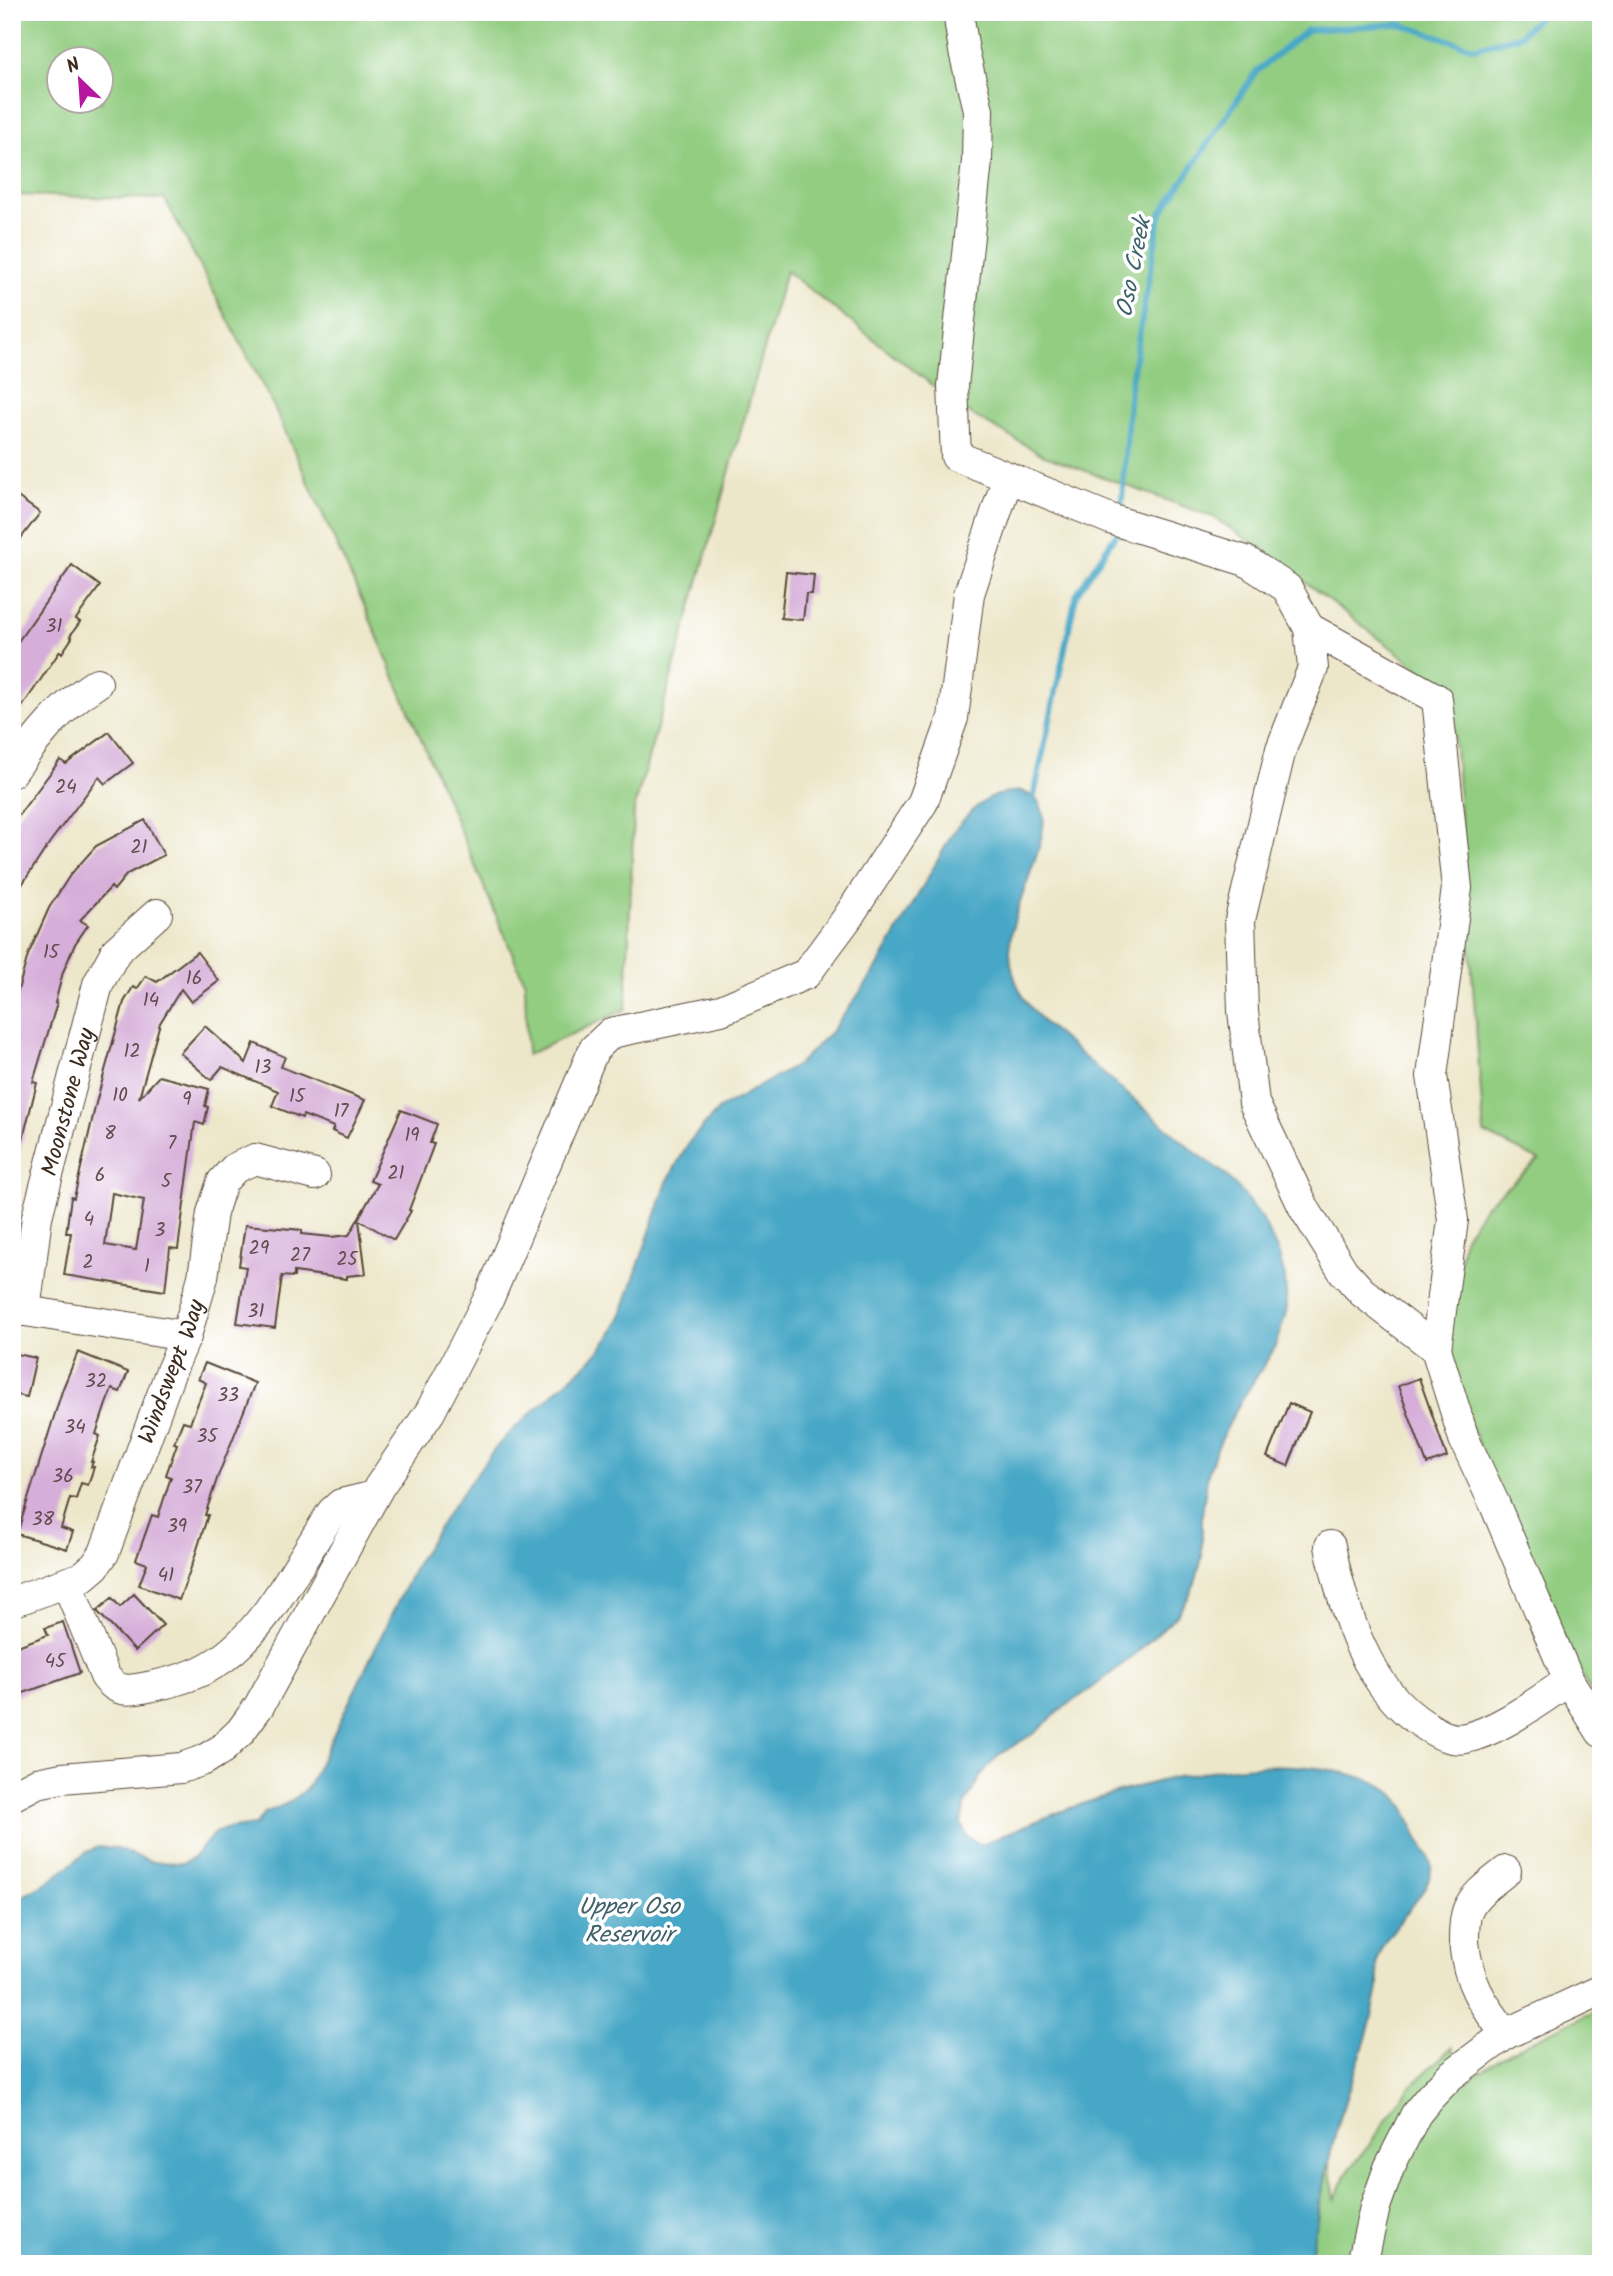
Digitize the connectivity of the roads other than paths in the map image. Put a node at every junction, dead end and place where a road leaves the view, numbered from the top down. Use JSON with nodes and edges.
{"nodes":[{"id":1,"x":958,"y":12,"type":"edge"},
{"id":2,"x":1008,"y":477,"type":"junction"},
{"id":3,"x":1309,"y":628,"type":"junction"},
{"id":4,"x":97,"y":683,"type":"dead end"},
{"id":5,"x":12,"y":772,"type":"edge"},
{"id":6,"x":157,"y":914,"type":"dead end"},
{"id":7,"x":315,"y":1175,"type":"dead end"},
{"id":8,"x":19,"y":1310,"type":"edge"},
{"id":9,"x":186,"y":1336,"type":"junction"},
{"id":10,"x":1436,"y":1349,"type":"junction"},
{"id":11,"x":374,"y":1496,"type":"junction"},
{"id":12,"x":1331,"y":1546,"type":"dead end"},
{"id":13,"x":66,"y":1583,"type":"junction"},
{"id":14,"x":12,"y":1602,"type":"edge"},
{"id":15,"x":1569,"y":1681,"type":"junction"},
{"id":16,"x":1601,"y":1732,"type":"edge"},
{"id":17,"x":12,"y":1796,"type":"edge"},
{"id":18,"x":1506,"y":1871,"type":"dead end"},
{"id":19,"x":1601,"y":1990,"type":"edge"},
{"id":20,"x":1506,"y":2034,"type":"junction"},
{"id":21,"x":1362,"y":2264,"type":"edge"}],
"edges":[{"from":1,"to":2,"type":"street"},
{"from":2,"to":3,"type":"street"},
{"from":2,"to":11,"type":"street"},
{"from":3,"to":10,"type":"street"},
{"from":3,"to":10,"type":"street"},
{"from":4,"to":5,"type":"street"},
{"from":6,"to":8,"type":"street","name":"Moonstone Way"},
{"from":7,"to":9,"type":"street","name":"Windswept Way"},
{"from":8,"to":9,"type":"street"},
{"from":9,"to":13,"type":"street","name":"Windswept Way"},
{"from":10,"to":15,"type":"street"},
{"from":11,"to":13,"type":"street"},
{"from":11,"to":17,"type":"street"},
{"from":12,"to":15,"type":"street"},
{"from":13,"to":14,"type":"street","name":"Windswept Way"},
{"from":15,"to":16,"type":"street"},
{"from":18,"to":20,"type":"street"},
{"from":19,"to":20,"type":"street"},
{"from":20,"to":21,"type":"street"}]}
